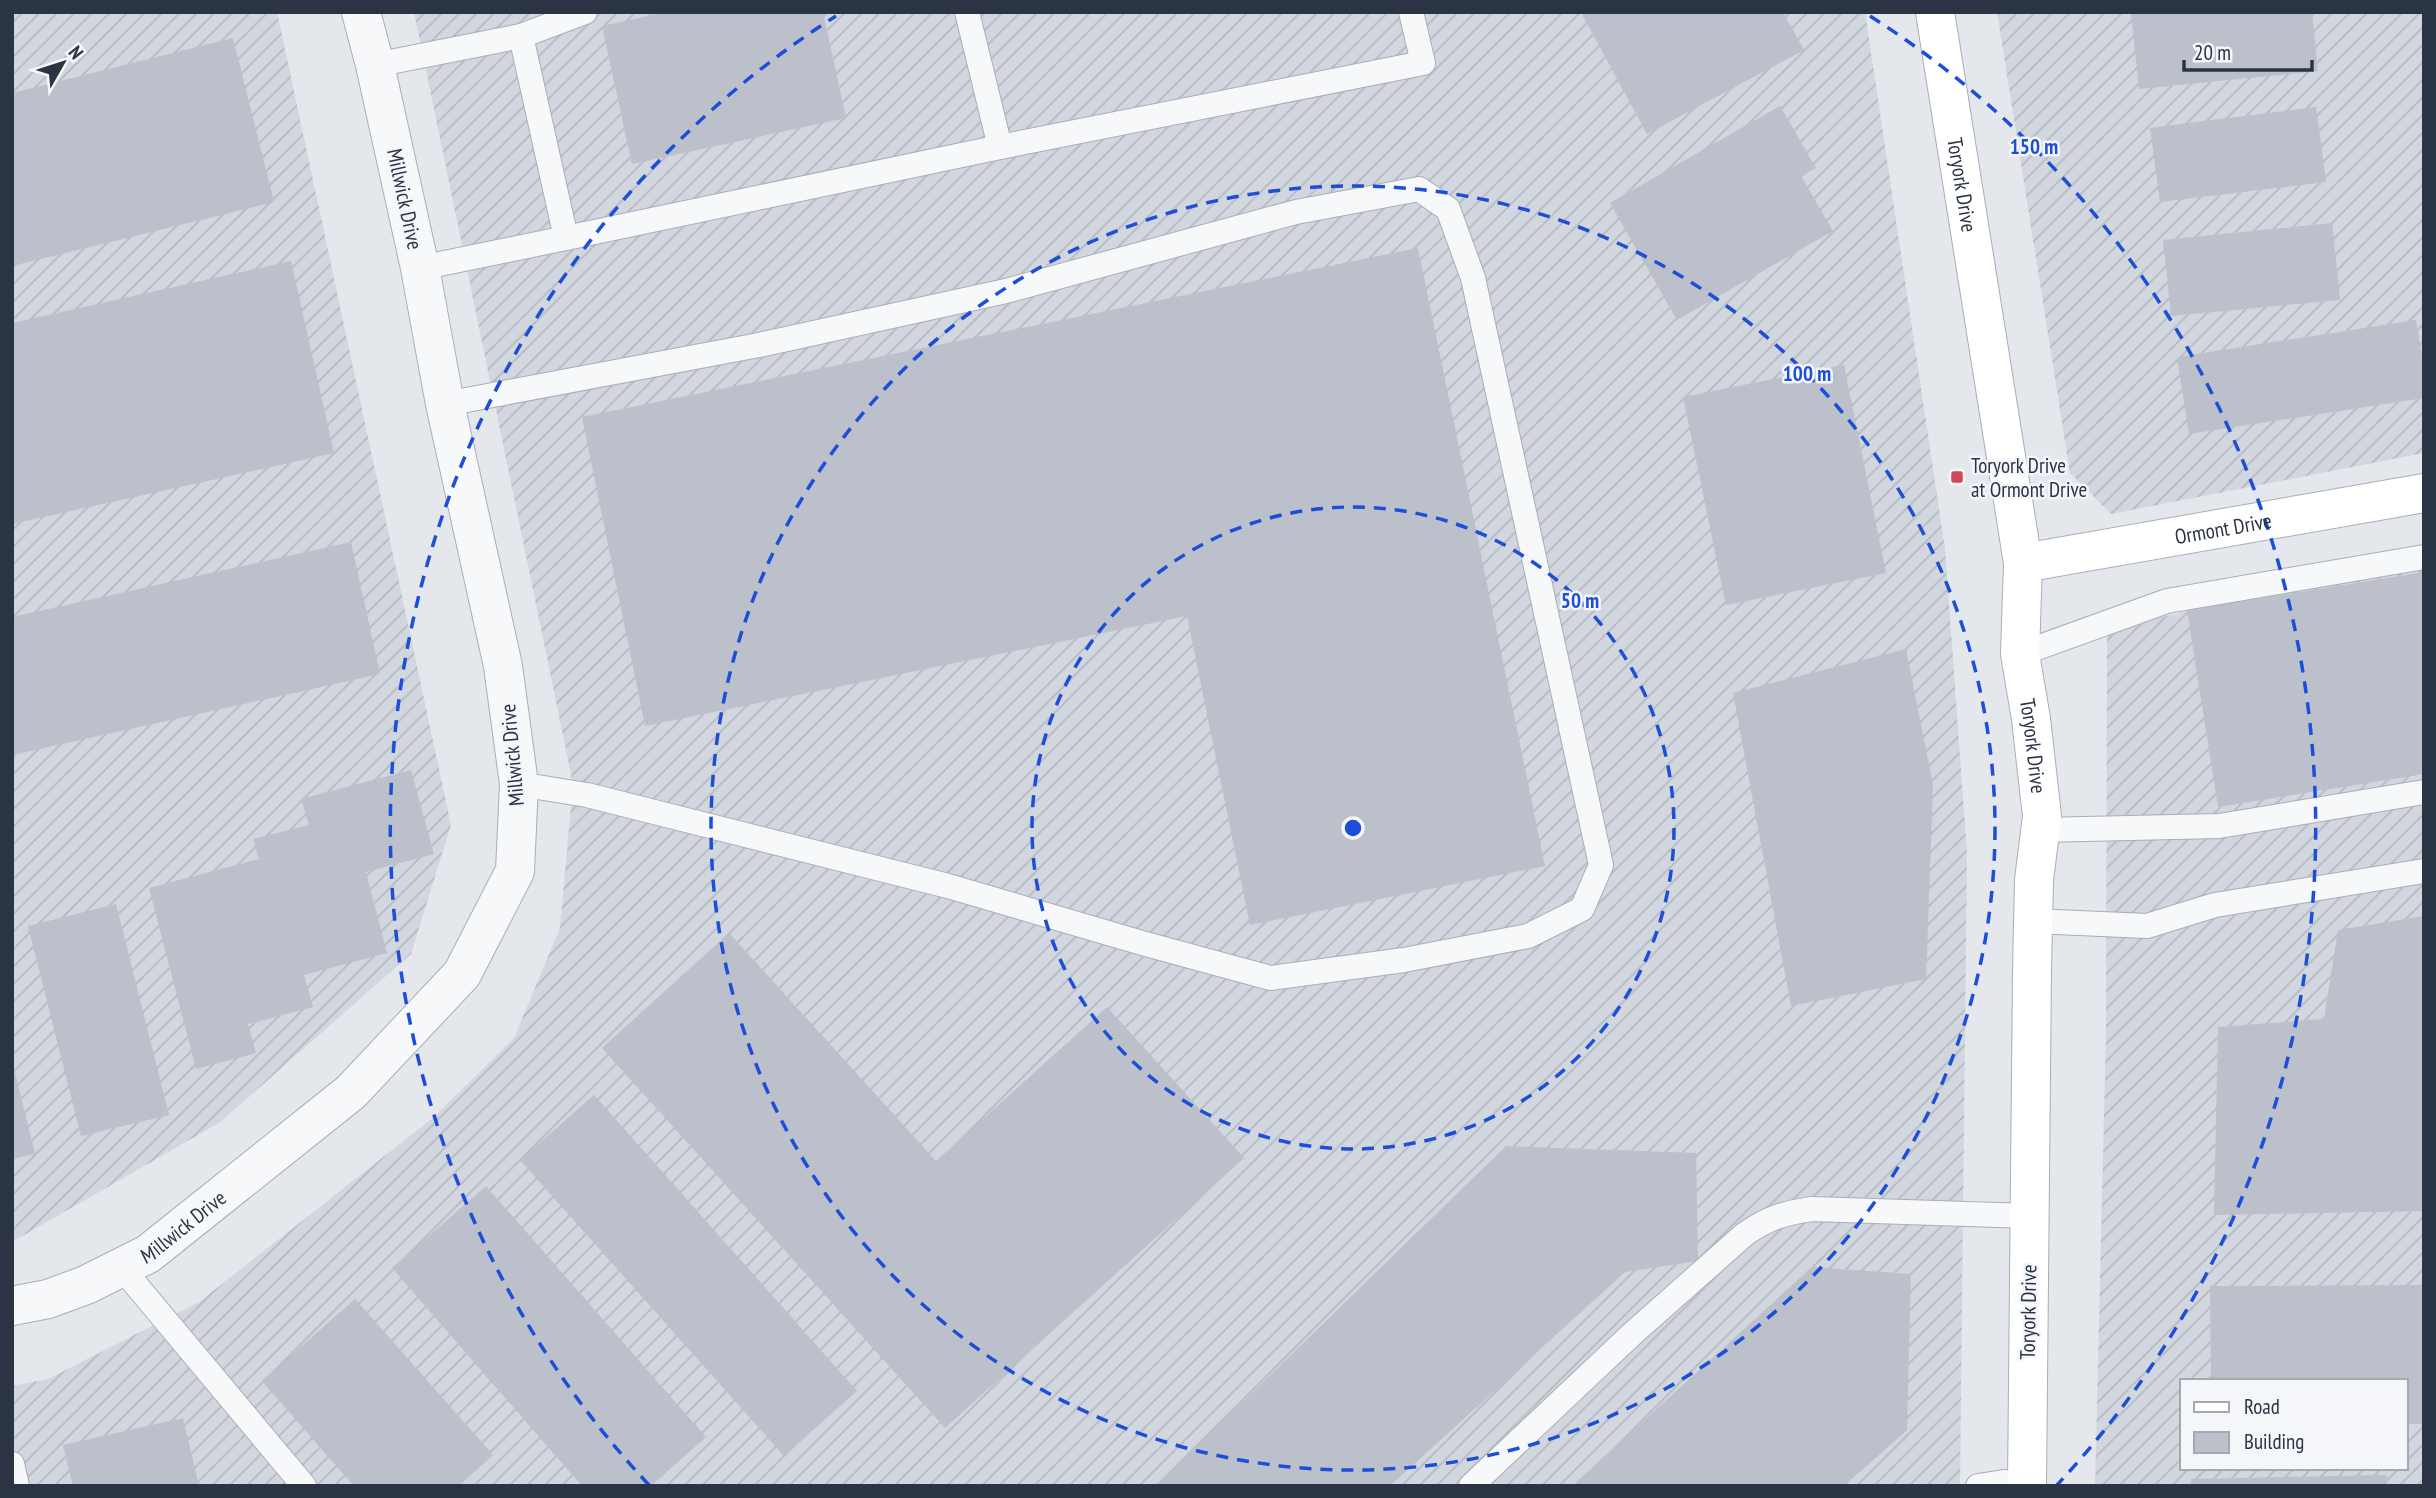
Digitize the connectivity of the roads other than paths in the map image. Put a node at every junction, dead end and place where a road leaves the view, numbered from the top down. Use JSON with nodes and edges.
{"nodes":[{"id":1,"x":361,"y":12,"type":"edge"},
{"id":2,"x":585,"y":12,"type":"edge"},
{"id":3,"x":967,"y":12,"type":"edge"},
{"id":4,"x":1412,"y":12,"type":"edge"},
{"id":5,"x":1935,"y":12,"type":"edge"},
{"id":6,"x":521,"y":36,"type":"junction"},
{"id":7,"x":375,"y":65,"type":"junction"},
{"id":8,"x":1000,"y":147,"type":"junction"},
{"id":9,"x":566,"y":237,"type":"junction"},
{"id":10,"x":420,"y":268,"type":"junction"},
{"id":11,"x":445,"y":404,"type":"junction"},
{"id":12,"x":2424,"y":493,"type":"edge"},
{"id":13,"x":2424,"y":557,"type":"edge"},
{"id":14,"x":2023,"y":563,"type":"junction"},
{"id":15,"x":2021,"y":654,"type":"junction"},
{"id":16,"x":519,"y":784,"type":"junction"},
{"id":17,"x":2424,"y":792,"type":"edge"},
{"id":18,"x":2040,"y":830,"type":"junction"},
{"id":19,"x":2424,"y":871,"type":"edge"},
{"id":20,"x":2033,"y":921,"type":"junction"},
{"id":21,"x":2029,"y":1216,"type":"junction"},
{"id":22,"x":121,"y":1267,"type":"junction"},
{"id":23,"x":12,"y":1306,"type":"edge"},
{"id":24,"x":12,"y":1464,"type":"edge"},
{"id":25,"x":2027,"y":1485,"type":"edge"},
{"id":26,"x":17,"y":1486,"type":"edge"},
{"id":27,"x":303,"y":1486,"type":"edge"},
{"id":28,"x":1471,"y":1486,"type":"edge"},
{"id":29,"x":1978,"y":1486,"type":"edge"}],
"edges":[{"from":1,"to":7,"type":"street","name":"Millwick Drive"},
{"from":2,"to":6,"type":"lane"},
{"from":3,"to":8,"type":"lane"},
{"from":4,"to":8,"type":"lane"},
{"from":5,"to":14,"type":"street","name":"Toryork Drive"},
{"from":6,"to":7,"type":"lane"},
{"from":6,"to":9,"type":"lane"},
{"from":7,"to":10,"type":"street","name":"Millwick Drive"},
{"from":8,"to":9,"type":"lane"},
{"from":9,"to":10,"type":"lane"},
{"from":10,"to":11,"type":"street","name":"Millwick Drive"},
{"from":11,"to":16,"type":"street","name":"Millwick Drive"},
{"from":11,"to":16,"type":"lane"},
{"from":12,"to":14,"type":"street","name":"Ormont Drive"},
{"from":13,"to":15,"type":"lane"},
{"from":14,"to":15,"type":"street","name":"Toryork Drive"},
{"from":15,"to":18,"type":"street","name":"Toryork Drive"},
{"from":16,"to":22,"type":"street","name":"Millwick Drive"},
{"from":17,"to":18,"type":"lane"},
{"from":18,"to":20,"type":"street","name":"Toryork Drive"},
{"from":19,"to":20,"type":"lane"},
{"from":20,"to":21,"type":"street","name":"Toryork Drive"},
{"from":21,"to":25,"type":"street","name":"Toryork Drive"},
{"from":21,"to":28,"type":"lane"},
{"from":22,"to":23,"type":"street","name":"Millwick Drive"},
{"from":22,"to":27,"type":"lane"},
{"from":24,"to":26,"type":"lane"},
{"from":25,"to":29,"type":"lane"}]}
